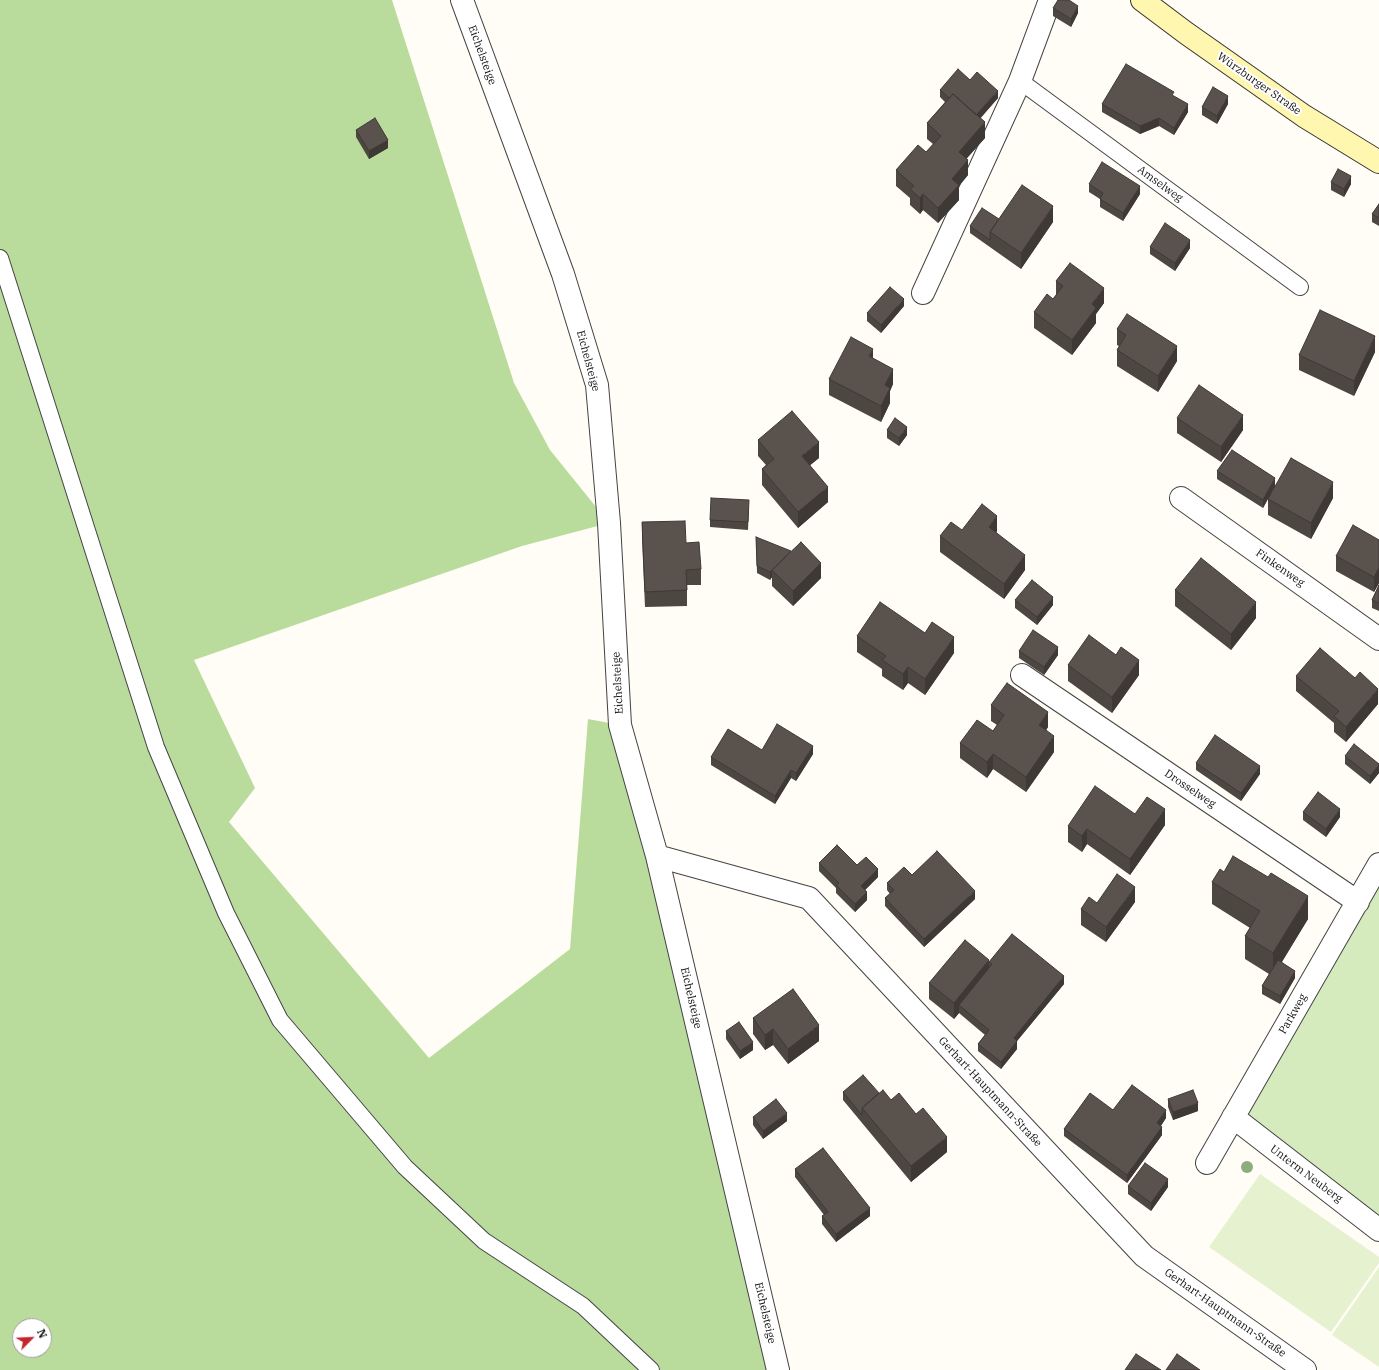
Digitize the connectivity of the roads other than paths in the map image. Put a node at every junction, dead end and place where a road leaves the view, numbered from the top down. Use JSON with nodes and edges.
{"nodes":[{"id":1,"x":462,"y":0,"type":"edge"},
{"id":2,"x":1050,"y":0,"type":"edge"},
{"id":3,"x":1142,"y":0,"type":"edge"},
{"id":4,"x":1020,"y":81,"type":"junction"},
{"id":5,"x":1379,"y":162,"type":"edge"},
{"id":6,"x":0,"y":258,"type":"edge"},
{"id":7,"x":1300,"y":287,"type":"dead end"},
{"id":8,"x":923,"y":293,"type":"dead end"},
{"id":9,"x":1181,"y":498,"type":"dead end"},
{"id":10,"x":1379,"y":639,"type":"edge"},
{"id":11,"x":1022,"y":675,"type":"dead end"},
{"id":12,"x":657,"y":856,"type":"junction"},
{"id":13,"x":1379,"y":864,"type":"edge"},
{"id":14,"x":1358,"y":902,"type":"junction"},
{"id":15,"x":1233,"y":1117,"type":"junction"},
{"id":16,"x":1206,"y":1163,"type":"dead end"},
{"id":17,"x":1379,"y":1230,"type":"edge"},
{"id":18,"x":651,"y":1370,"type":"edge"},
{"id":19,"x":778,"y":1370,"type":"edge"},
{"id":20,"x":1305,"y":1370,"type":"edge"}],
"edges":[{"from":1,"to":12,"type":"street","name":"Eichelsteige"},
{"from":2,"to":4,"type":"street"},
{"from":3,"to":5,"type":"main road","name":"Würzburger Straße"},
{"from":4,"to":7,"type":"lane","name":"Amselweg"},
{"from":4,"to":8,"type":"street"},
{"from":6,"to":18,"type":"lane"},
{"from":9,"to":10,"type":"street","name":"Finkenweg"},
{"from":11,"to":14,"type":"street","name":"Drosselweg"},
{"from":12,"to":19,"type":"street","name":"Eichelsteige"},
{"from":12,"to":20,"type":"street","name":"Gerhart-Hauptmann-Straße"},
{"from":13,"to":14,"type":"street","name":"Parkweg"},
{"from":14,"to":15,"type":"street","name":"Parkweg"},
{"from":15,"to":16,"type":"street","name":"Parkweg"},
{"from":15,"to":17,"type":"street","name":"Unterm Neuberg"}]}
